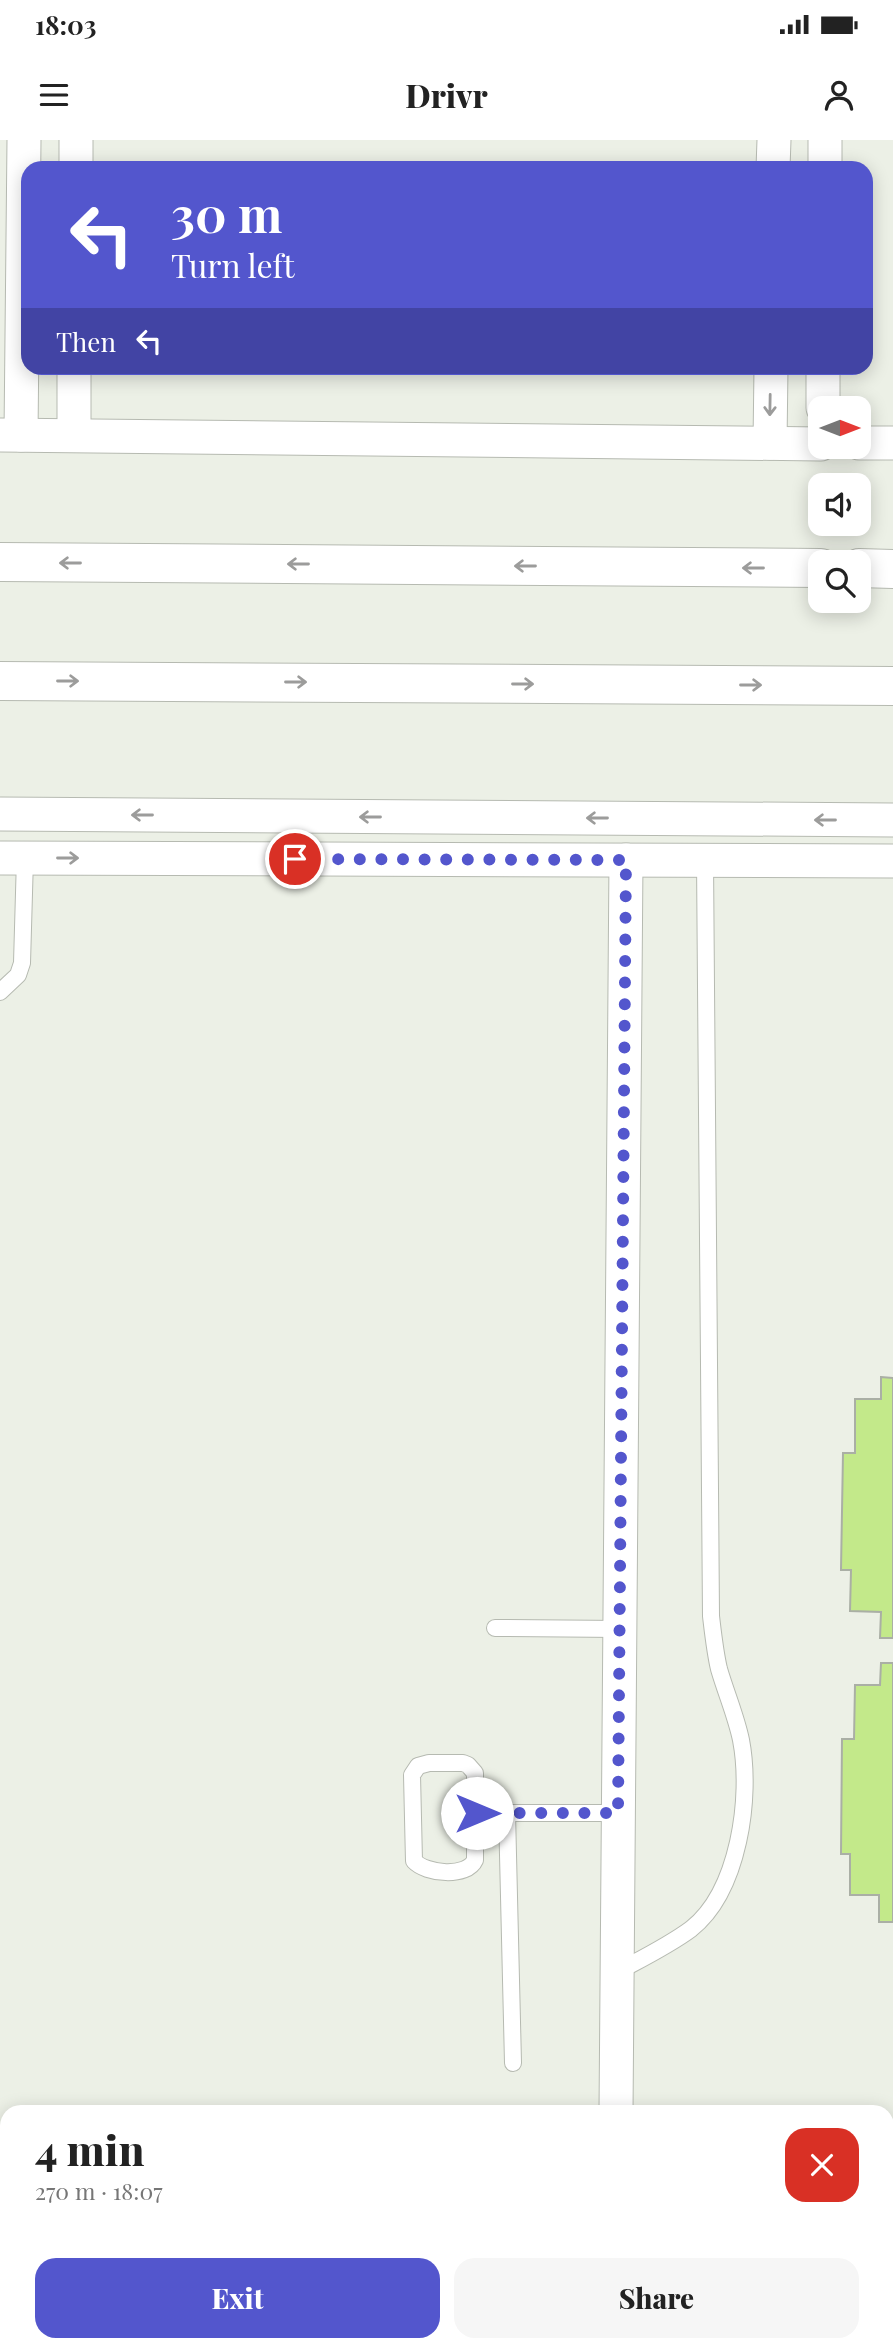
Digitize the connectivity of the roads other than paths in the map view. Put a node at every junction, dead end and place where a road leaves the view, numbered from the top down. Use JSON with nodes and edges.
{"nodes":[{"id":1,"x":24,"y":140,"type":"edge"},
{"id":2,"x":76,"y":140,"type":"edge"},
{"id":3,"x":774,"y":140,"type":"edge"},
{"id":4,"x":825,"y":140,"type":"edge"},
{"id":5,"x":23,"y":161,"type":"edge"},
{"id":6,"x":76,"y":161,"type":"edge"},
{"id":7,"x":773,"y":161,"type":"edge"},
{"id":8,"x":825,"y":161,"type":"edge"},
{"id":9,"x":21,"y":203,"type":"edge"},
{"id":10,"x":74,"y":375,"type":"edge"},
{"id":11,"x":771,"y":375,"type":"edge"},
{"id":12,"x":823,"y":375,"type":"edge"},
{"id":13,"x":823,"y":396,"type":"edge"},
{"id":14,"x":10,"y":435,"type":"edge"},
{"id":15,"x":74,"y":435,"type":"junction"},
{"id":16,"x":770,"y":443,"type":"junction"},
{"id":17,"x":872,"y":443,"type":"edge"},
{"id":18,"x":893,"y":443,"type":"edge"},
{"id":19,"x":808,"y":444,"type":"edge"},
{"id":20,"x":0,"y":562,"type":"edge"},
{"id":21,"x":808,"y":568,"type":"edge"},
{"id":22,"x":871,"y":568,"type":"edge"},
{"id":23,"x":893,"y":569,"type":"edge"},
{"id":24,"x":0,"y":681,"type":"edge"},
{"id":25,"x":893,"y":686,"type":"edge"},
{"id":26,"x":0,"y":814,"type":"edge"},
{"id":27,"x":893,"y":820,"type":"edge"},
{"id":28,"x":13,"y":858,"type":"edge"},
{"id":29,"x":626,"y":860,"type":"junction"},
{"id":30,"x":705,"y":860,"type":"junction"},
{"id":31,"x":893,"y":861,"type":"edge"},
{"id":32,"x":0,"y":992,"type":"edge"},
{"id":33,"x":495,"y":1628,"type":"dead end"},
{"id":34,"x":620,"y":1629,"type":"junction"},
{"id":35,"x":477,"y":1813,"type":"junction"},
{"id":36,"x":507,"y":1813,"type":"junction"},
{"id":37,"x":618,"y":1813,"type":"junction"},
{"id":38,"x":617,"y":1972,"type":"junction"},
{"id":39,"x":513,"y":2063,"type":"dead end"},
{"id":40,"x":616,"y":2105,"type":"edge"}],
"edges":[{"from":1,"to":5,"type":"street"},
{"from":2,"to":6,"type":"street"},
{"from":3,"to":7,"type":"street"},
{"from":4,"to":8,"type":"street"},
{"from":9,"to":14,"type":"street"},
{"from":10,"to":15,"type":"street"},
{"from":11,"to":16,"type":"street","one_way":true},
{"from":12,"to":13,"type":"street"},
{"from":14,"to":15,"type":"street"},
{"from":15,"to":16,"type":"street"},
{"from":16,"to":19,"type":"street"},
{"from":17,"to":18,"type":"street"},
{"from":21,"to":20,"type":"street","one_way":true},
{"from":22,"to":23,"type":"street"},
{"from":24,"to":25,"type":"street","one_way":true},
{"from":27,"to":26,"type":"street","one_way":true},
{"from":28,"to":29,"type":"street","one_way":true},
{"from":28,"to":32,"type":"lane"},
{"from":29,"to":30,"type":"street"},
{"from":29,"to":34,"type":"street"},
{"from":30,"to":31,"type":"street"},
{"from":30,"to":38,"type":"lane"},
{"from":33,"to":34,"type":"lane"},
{"from":34,"to":37,"type":"street"},
{"from":35,"to":35,"type":"lane"},
{"from":35,"to":36,"type":"lane"},
{"from":36,"to":37,"type":"lane"},
{"from":36,"to":39,"type":"lane"},
{"from":37,"to":38,"type":"street"},
{"from":38,"to":40,"type":"street"}]}
